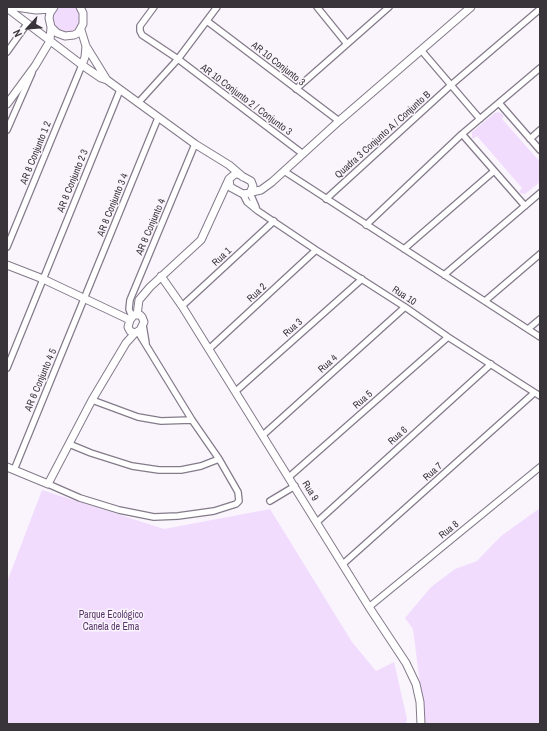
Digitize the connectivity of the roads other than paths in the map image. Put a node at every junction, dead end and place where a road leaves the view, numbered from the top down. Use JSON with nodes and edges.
{"nodes":[{"id":1,"x":10,"y":7,"type":"edge"},
{"id":2,"x":16,"y":7,"type":"edge"},
{"id":3,"x":154,"y":7,"type":"edge"},
{"id":4,"x":217,"y":7,"type":"edge"},
{"id":5,"x":317,"y":7,"type":"edge"},
{"id":6,"x":389,"y":7,"type":"edge"},
{"id":7,"x":471,"y":7,"type":"edge"},
{"id":8,"x":7,"y":8,"type":"edge"},
{"id":9,"x":53,"y":8,"type":"edge"},
{"id":10,"x":83,"y":9,"type":"edge"},
{"id":11,"x":540,"y":10,"type":"edge"},
{"id":12,"x":207,"y":21,"type":"junction"},
{"id":13,"x":27,"y":24,"type":"junction"},
{"id":14,"x":51,"y":27,"type":"junction"},
{"id":15,"x":81,"y":30,"type":"junction"},
{"id":16,"x":65,"y":36,"type":"junction"},
{"id":17,"x":50,"y":41,"type":"junction"},
{"id":18,"x":347,"y":44,"type":"junction"},
{"id":19,"x":86,"y":46,"type":"junction"},
{"id":20,"x":421,"y":50,"type":"junction"},
{"id":21,"x":7,"y":52,"type":"edge"},
{"id":22,"x":178,"y":59,"type":"junction"},
{"id":23,"x":82,"y":65,"type":"junction"},
{"id":24,"x":35,"y":66,"type":"junction"},
{"id":25,"x":540,"y":68,"type":"edge"},
{"id":26,"x":107,"y":80,"type":"junction"},
{"id":27,"x":451,"y":85,"type":"junction"},
{"id":28,"x":296,"y":89,"type":"junction"},
{"id":29,"x":120,"y":90,"type":"junction"},
{"id":30,"x":138,"y":103,"type":"junction"},
{"id":31,"x":499,"y":103,"type":"junction"},
{"id":32,"x":7,"y":104,"type":"edge"},
{"id":33,"x":158,"y":118,"type":"junction"},
{"id":34,"x":480,"y":119,"type":"junction"},
{"id":35,"x":339,"y":121,"type":"junction"},
{"id":36,"x":7,"y":130,"type":"edge"},
{"id":37,"x":540,"y":130,"type":"edge"},
{"id":38,"x":462,"y":134,"type":"junction"},
{"id":39,"x":530,"y":139,"type":"junction"},
{"id":40,"x":195,"y":144,"type":"junction"},
{"id":41,"x":540,"y":150,"type":"edge"},
{"id":42,"x":303,"y":154,"type":"junction"},
{"id":43,"x":220,"y":159,"type":"junction"},
{"id":44,"x":284,"y":171,"type":"junction"},
{"id":45,"x":494,"y":171,"type":"junction"},
{"id":46,"x":243,"y":176,"type":"junction"},
{"id":47,"x":230,"y":178,"type":"junction"},
{"id":48,"x":251,"y":181,"type":"junction"},
{"id":49,"x":272,"y":182,"type":"junction"},
{"id":50,"x":233,"y":189,"type":"junction"},
{"id":51,"x":248,"y":193,"type":"junction"},
{"id":52,"x":540,"y":194,"type":"edge"},
{"id":53,"x":326,"y":199,"type":"junction"},
{"id":54,"x":219,"y":201,"type":"junction"},
{"id":55,"x":525,"y":206,"type":"junction"},
{"id":56,"x":274,"y":221,"type":"junction"},
{"id":57,"x":366,"y":225,"type":"junction"},
{"id":58,"x":7,"y":247,"type":"edge"},
{"id":59,"x":404,"y":249,"type":"junction"},
{"id":60,"x":316,"y":250,"type":"junction"},
{"id":61,"x":540,"y":254,"type":"edge"},
{"id":62,"x":7,"y":265,"type":"edge"},
{"id":63,"x":444,"y":275,"type":"junction"},
{"id":64,"x":161,"y":276,"type":"junction"},
{"id":65,"x":43,"y":279,"type":"junction"},
{"id":66,"x":362,"y":279,"type":"junction"},
{"id":67,"x":85,"y":298,"type":"junction"},
{"id":68,"x":485,"y":302,"type":"junction"},
{"id":69,"x":182,"y":306,"type":"junction"},
{"id":70,"x":405,"y":307,"type":"junction"},
{"id":71,"x":540,"y":319,"type":"edge"},
{"id":72,"x":132,"y":320,"type":"junction"},
{"id":73,"x":143,"y":325,"type":"junction"},
{"id":74,"x":528,"y":329,"type":"junction"},
{"id":75,"x":136,"y":333,"type":"junction"},
{"id":76,"x":448,"y":337,"type":"junction"},
{"id":77,"x":540,"y":337,"type":"edge"},
{"id":78,"x":126,"y":343,"type":"junction"},
{"id":79,"x":148,"y":349,"type":"junction"},
{"id":80,"x":210,"y":349,"type":"junction"},
{"id":81,"x":491,"y":364,"type":"junction"},
{"id":82,"x":7,"y":368,"type":"edge"},
{"id":83,"x":236,"y":391,"type":"junction"},
{"id":84,"x":534,"y":393,"type":"junction"},
{"id":85,"x":540,"y":396,"type":"edge"},
{"id":86,"x":92,"y":400,"type":"junction"},
{"id":87,"x":192,"y":420,"type":"junction"},
{"id":88,"x":263,"y":435,"type":"junction"},
{"id":89,"x":69,"y":444,"type":"junction"},
{"id":90,"x":220,"y":459,"type":"junction"},
{"id":91,"x":540,"y":467,"type":"edge"},
{"id":92,"x":10,"y":468,"type":"edge"},
{"id":93,"x":289,"y":477,"type":"junction"},
{"id":94,"x":48,"y":484,"type":"junction"},
{"id":95,"x":295,"y":486,"type":"junction"},
{"id":96,"x":270,"y":501,"type":"dead end"},
{"id":97,"x":317,"y":522,"type":"junction"},
{"id":98,"x":343,"y":564,"type":"junction"},
{"id":99,"x":369,"y":607,"type":"junction"},
{"id":100,"x":421,"y":724,"type":"edge"}],
"edges":[{"from":1,"to":8,"type":"street"},
{"from":2,"to":9,"type":"street"},
{"from":3,"to":22,"type":"street","name":"AR 10 Conjunto 2 / Conjunto 3"},
{"from":4,"to":12,"type":"street"},
{"from":5,"to":18,"type":"street"},
{"from":6,"to":18,"type":"street"},
{"from":7,"to":20,"type":"street"},
{"from":8,"to":13,"type":"street"},
{"from":9,"to":14,"type":"street"},
{"from":10,"to":15,"type":"street"},
{"from":11,"to":27,"type":"street","name":"Quadra 3 Conjunto A / Conjunto B"},
{"from":12,"to":22,"type":"street"},
{"from":12,"to":28,"type":"street","name":"AR 10 Conjunto 3"},
{"from":13,"to":17,"type":"street"},
{"from":13,"to":21,"type":"street"},
{"from":14,"to":16,"type":"street"},
{"from":14,"to":17,"type":"street"},
{"from":15,"to":16,"type":"street"},
{"from":15,"to":19,"type":"street"},
{"from":16,"to":17,"type":"street"},
{"from":17,"to":23,"type":"street"},
{"from":17,"to":24,"type":"street"},
{"from":18,"to":28,"type":"street"},
{"from":19,"to":23,"type":"street"},
{"from":19,"to":26,"type":"street"},
{"from":20,"to":27,"type":"street"},
{"from":20,"to":35,"type":"street"},
{"from":22,"to":30,"type":"street"},
{"from":22,"to":42,"type":"street","name":"AR 10 Conjunto 2 / Conjunto 3"},
{"from":23,"to":26,"type":"street"},
{"from":23,"to":58,"type":"street","name":"AR 8 Conjunto 1 2"},
{"from":24,"to":32,"type":"street"},
{"from":24,"to":36,"type":"street"},
{"from":25,"to":31,"type":"street"},
{"from":26,"to":29,"type":"street"},
{"from":27,"to":34,"type":"street"},
{"from":27,"to":53,"type":"street","name":"Quadra 3 Conjunto A / Conjunto B"},
{"from":28,"to":35,"type":"street","name":"AR 10 Conjunto 3"},
{"from":29,"to":30,"type":"street"},
{"from":29,"to":65,"type":"street","name":"AR 8 Conjunto 2 3"},
{"from":30,"to":33,"type":"street"},
{"from":31,"to":34,"type":"street"},
{"from":31,"to":39,"type":"street"},
{"from":33,"to":40,"type":"street"},
{"from":33,"to":67,"type":"street","name":"AR 8 Conjunto 3 4"},
{"from":34,"to":38,"type":"street"},
{"from":35,"to":42,"type":"street"},
{"from":37,"to":39,"type":"street"},
{"from":38,"to":45,"type":"street"},
{"from":38,"to":57,"type":"street"},
{"from":39,"to":41,"type":"street"},
{"from":40,"to":43,"type":"street"},
{"from":40,"to":72,"type":"street","name":"AR 8 Conjunto 4"},
{"from":42,"to":44,"type":"street"},
{"from":43,"to":46,"type":"street"},
{"from":43,"to":47,"type":"street"},
{"from":44,"to":49,"type":"street"},
{"from":44,"to":53,"type":"street"},
{"from":45,"to":55,"type":"street"},
{"from":45,"to":59,"type":"street"},
{"from":46,"to":47,"type":"street"},
{"from":46,"to":48,"type":"street"},
{"from":47,"to":50,"type":"street"},
{"from":47,"to":54,"type":"street"},
{"from":48,"to":49,"type":"street"},
{"from":48,"to":51,"type":"street"},
{"from":49,"to":51,"type":"street"},
{"from":50,"to":51,"type":"street"},
{"from":50,"to":54,"type":"street"},
{"from":51,"to":56,"type":"street","name":"Rua 10"},
{"from":52,"to":55,"type":"street"},
{"from":53,"to":57,"type":"street"},
{"from":54,"to":64,"type":"street"},
{"from":55,"to":63,"type":"street"},
{"from":56,"to":60,"type":"street","name":"Rua 10"},
{"from":56,"to":69,"type":"street","name":"Rua 1"},
{"from":57,"to":59,"type":"street"},
{"from":59,"to":63,"type":"street"},
{"from":60,"to":66,"type":"street","name":"Rua 10"},
{"from":60,"to":80,"type":"street","name":"Rua 2"},
{"from":61,"to":68,"type":"street"},
{"from":62,"to":65,"type":"street"},
{"from":63,"to":68,"type":"street"},
{"from":64,"to":69,"type":"street","name":"Rua 9"},
{"from":64,"to":72,"type":"street"},
{"from":65,"to":67,"type":"street"},
{"from":65,"to":82,"type":"street","name":"AR 8 Conjunto 2 3"},
{"from":66,"to":70,"type":"street","name":"Rua 10"},
{"from":66,"to":83,"type":"street","name":"Rua 3"},
{"from":67,"to":72,"type":"street"},
{"from":67,"to":92,"type":"street","name":"AR 6 Conjunto 4 5"},
{"from":68,"to":74,"type":"street"},
{"from":69,"to":80,"type":"street","name":"Rua 9"},
{"from":70,"to":76,"type":"street","name":"Rua 10"},
{"from":70,"to":88,"type":"street","name":"Rua 4"},
{"from":71,"to":74,"type":"street"},
{"from":72,"to":73,"type":"street"},
{"from":72,"to":75,"type":"street"},
{"from":72,"to":78,"type":"street"},
{"from":73,"to":75,"type":"street"},
{"from":73,"to":79,"type":"street"},
{"from":74,"to":77,"type":"street"},
{"from":75,"to":78,"type":"street"},
{"from":75,"to":79,"type":"street"},
{"from":76,"to":81,"type":"street","name":"Rua 10"},
{"from":76,"to":93,"type":"street","name":"Rua 5"},
{"from":78,"to":86,"type":"street"},
{"from":79,"to":87,"type":"street"},
{"from":80,"to":83,"type":"street","name":"Rua 9"},
{"from":81,"to":84,"type":"street","name":"Rua 10"},
{"from":81,"to":97,"type":"street","name":"Rua 6"},
{"from":83,"to":88,"type":"street","name":"Rua 9"},
{"from":84,"to":85,"type":"street","name":"Rua 10"},
{"from":84,"to":98,"type":"street","name":"Rua 7"},
{"from":86,"to":87,"type":"street"},
{"from":86,"to":89,"type":"street"},
{"from":87,"to":90,"type":"street"},
{"from":88,"to":93,"type":"street","name":"Rua 9"},
{"from":89,"to":90,"type":"street"},
{"from":89,"to":94,"type":"street"},
{"from":90,"to":94,"type":"street"},
{"from":91,"to":99,"type":"street","name":"Rua 8"},
{"from":92,"to":94,"type":"street"},
{"from":93,"to":95,"type":"street","name":"Rua 9"},
{"from":95,"to":96,"type":"street"},
{"from":95,"to":97,"type":"street","name":"Rua 9"},
{"from":97,"to":98,"type":"street","name":"Rua 9"},
{"from":98,"to":99,"type":"street","name":"Rua 9"},
{"from":99,"to":100,"type":"street","name":"Rua 9"}]}
